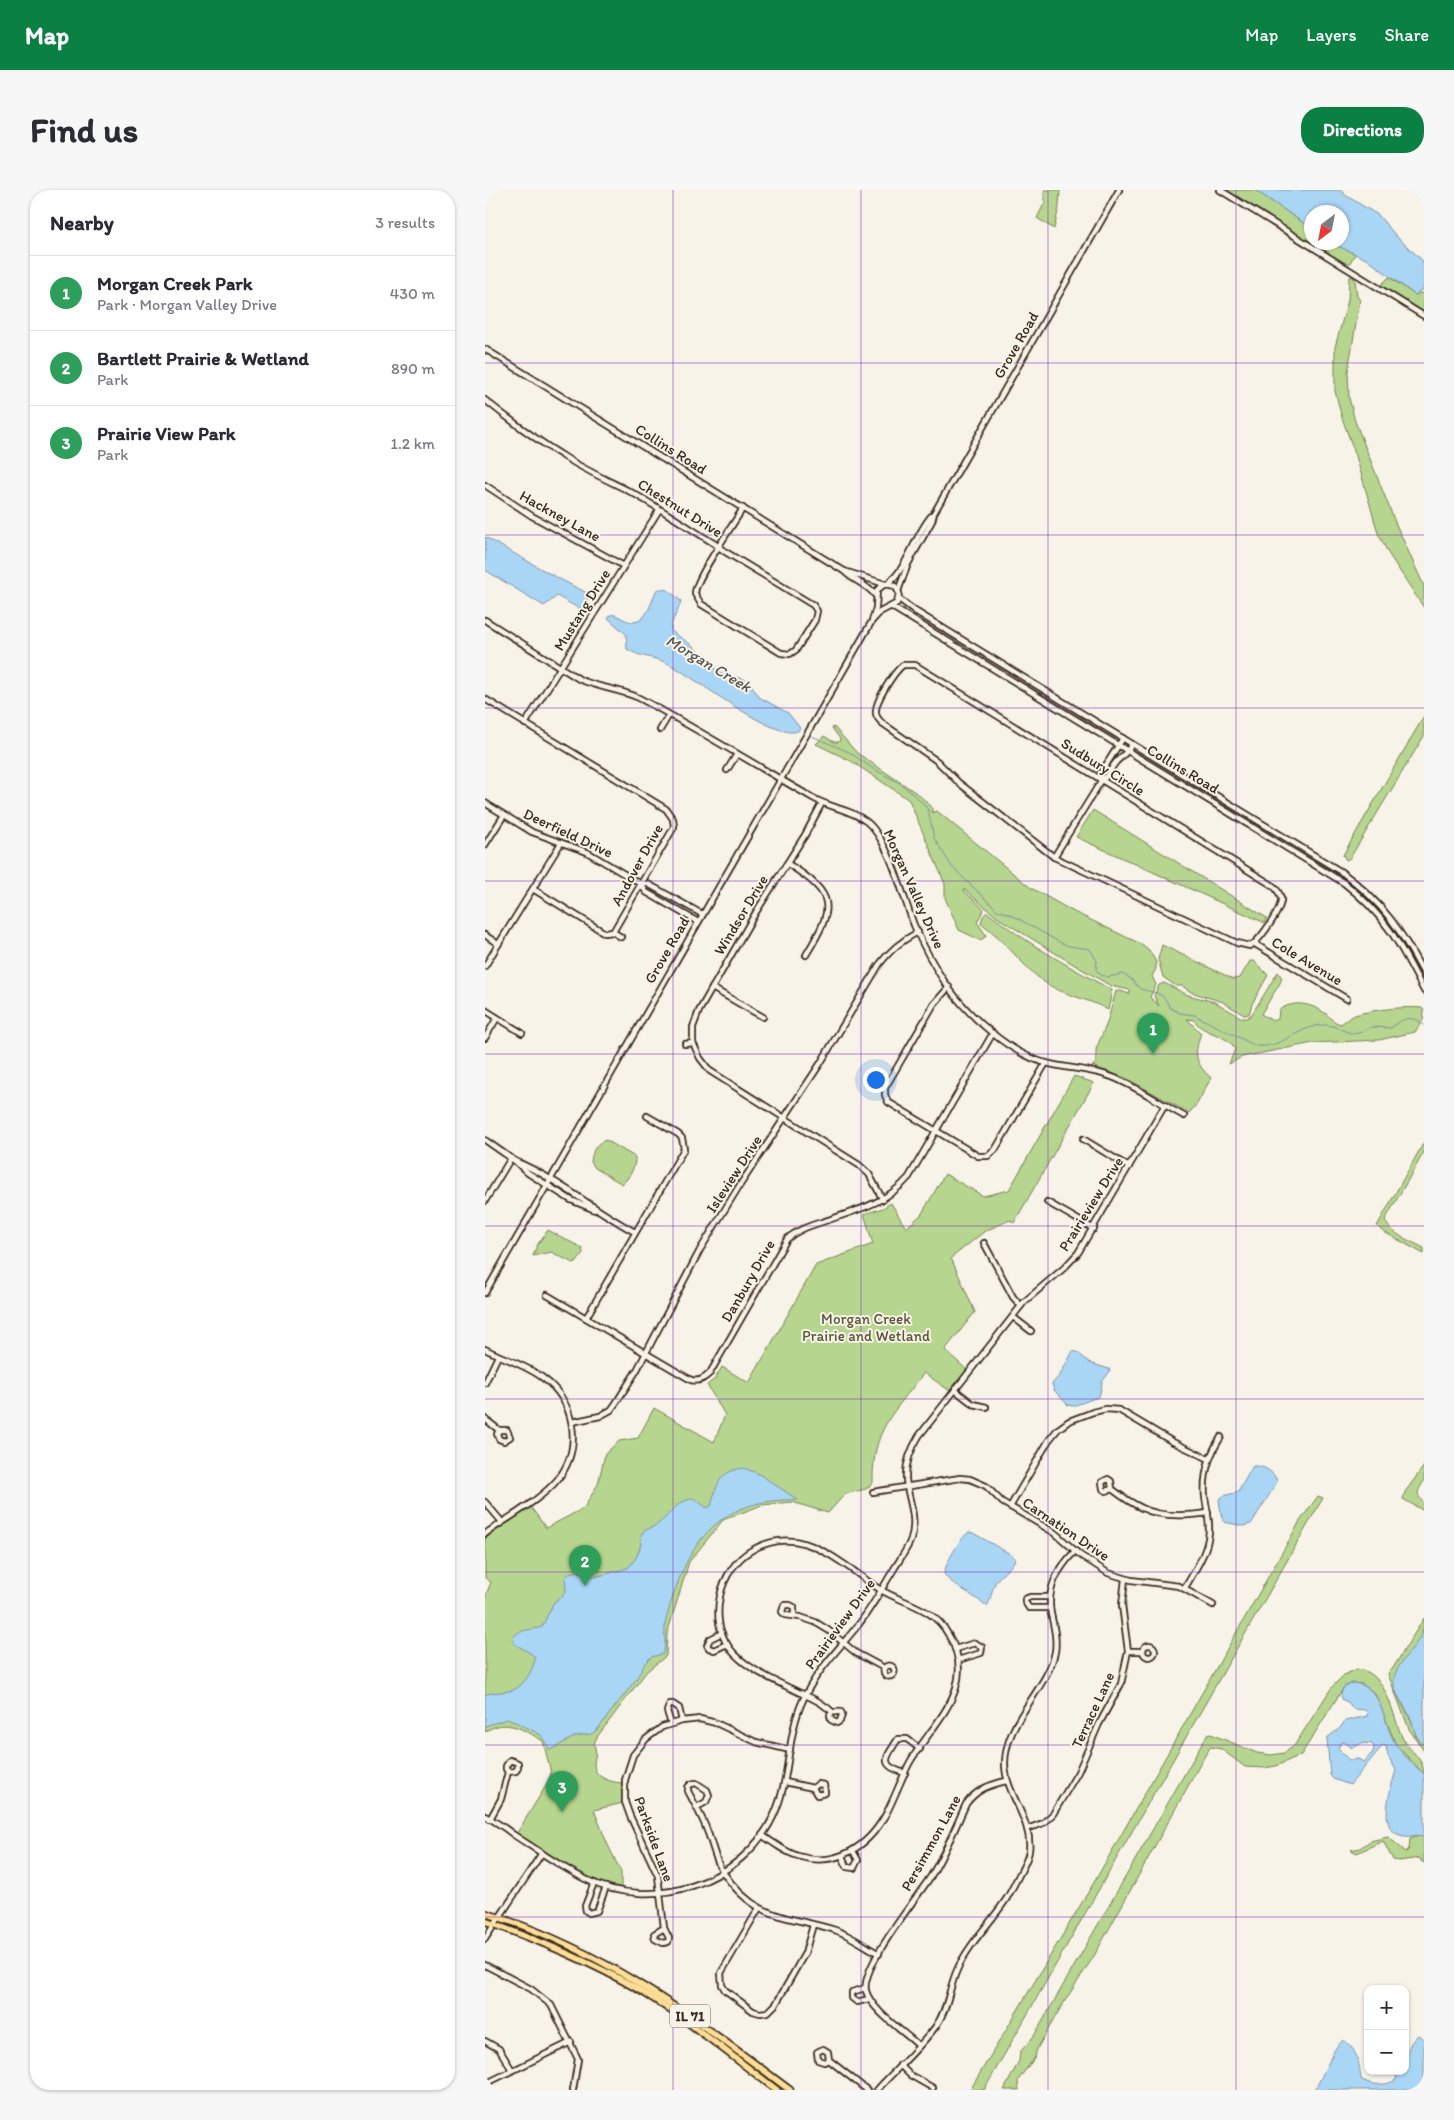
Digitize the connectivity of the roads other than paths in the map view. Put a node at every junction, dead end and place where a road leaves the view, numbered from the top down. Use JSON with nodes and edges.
{"nodes":[{"id":1,"x":1119,"y":190,"type":"edge"},
{"id":2,"x":1219,"y":190,"type":"edge"},
{"id":3,"x":1421,"y":190,"type":"edge"},
{"id":4,"x":1424,"y":194,"type":"edge"},
{"id":5,"x":1424,"y":316,"type":"edge"},
{"id":6,"x":485,"y":350,"type":"edge"},
{"id":7,"x":485,"y":400,"type":"edge"},
{"id":8,"x":485,"y":485,"type":"edge"},
{"id":9,"x":743,"y":508,"type":"junction"},
{"id":10,"x":659,"y":510,"type":"junction"},
{"id":11,"x":934,"y":513,"type":"junction"},
{"id":12,"x":719,"y":547,"type":"junction"},
{"id":13,"x":624,"y":566,"type":"junction"},
{"id":14,"x":844,"y":571,"type":"junction"},
{"id":15,"x":886,"y":584,"type":"junction"},
{"id":16,"x":898,"y":591,"type":"junction"},
{"id":17,"x":876,"y":598,"type":"junction"},
{"id":18,"x":899,"y":599,"type":"junction"},
{"id":19,"x":890,"y":607,"type":"junction"},
{"id":20,"x":485,"y":620,"type":"edge"},
{"id":21,"x":872,"y":621,"type":"junction"},
{"id":22,"x":790,"y":654,"type":"junction"},
{"id":23,"x":792,"y":661,"type":"dead end"},
{"id":24,"x":561,"y":667,"type":"junction"},
{"id":25,"x":485,"y":699,"type":"edge"},
{"id":26,"x":669,"y":715,"type":"junction"},
{"id":27,"x":525,"y":724,"type":"junction"},
{"id":28,"x":660,"y":730,"type":"dead end"},
{"id":29,"x":1123,"y":738,"type":"junction"},
{"id":30,"x":1133,"y":744,"type":"junction"},
{"id":31,"x":1118,"y":745,"type":"junction"},
{"id":32,"x":1128,"y":751,"type":"junction"},
{"id":33,"x":737,"y":754,"type":"junction"},
{"id":34,"x":727,"y":770,"type":"dead end"},
{"id":35,"x":781,"y":779,"type":"junction"},
{"id":36,"x":1101,"y":781,"type":"junction"},
{"id":37,"x":485,"y":803,"type":"edge"},
{"id":38,"x":822,"y":803,"type":"junction"},
{"id":39,"x":503,"y":815,"type":"junction"},
{"id":40,"x":561,"y":843,"type":"junction"},
{"id":41,"x":485,"y":845,"type":"edge"},
{"id":42,"x":1054,"y":858,"type":"junction"},
{"id":43,"x":788,"y":864,"type":"junction"},
{"id":44,"x":641,"y":884,"type":"junction"},
{"id":45,"x":533,"y":889,"type":"junction"},
{"id":46,"x":703,"y":914,"type":"junction"},
{"id":47,"x":698,"y":922,"type":"junction"},
{"id":48,"x":613,"y":932,"type":"junction"},
{"id":49,"x":918,"y":932,"type":"junction"},
{"id":50,"x":485,"y":935,"type":"edge"},
{"id":51,"x":621,"y":937,"type":"dead end"},
{"id":52,"x":498,"y":944,"type":"junction"},
{"id":53,"x":1255,"y":944,"type":"junction"},
{"id":54,"x":806,"y":955,"type":"dead end"},
{"id":55,"x":485,"y":966,"type":"edge"},
{"id":56,"x":1424,"y":974,"type":"edge"},
{"id":57,"x":949,"y":987,"type":"junction"},
{"id":58,"x":712,"y":988,"type":"junction"},
{"id":59,"x":1424,"y":991,"type":"edge"},
{"id":60,"x":1347,"y":999,"type":"dead end"},
{"id":61,"x":485,"y":1010,"type":"edge"},
{"id":62,"x":763,"y":1017,"type":"dead end"},
{"id":63,"x":497,"y":1018,"type":"junction"},
{"id":64,"x":993,"y":1033,"type":"junction"},
{"id":65,"x":522,"y":1034,"type":"dead end"},
{"id":66,"x":485,"y":1038,"type":"edge"},
{"id":67,"x":693,"y":1043,"type":"junction"},
{"id":68,"x":685,"y":1044,"type":"dead end"},
{"id":69,"x":1046,"y":1063,"type":"junction"},
{"id":70,"x":1165,"y":1105,"type":"junction"},
{"id":71,"x":647,"y":1116,"type":"dead end"},
{"id":72,"x":1184,"y":1116,"type":"dead end"},
{"id":73,"x":786,"y":1117,"type":"junction"},
{"id":74,"x":935,"y":1131,"type":"junction"},
{"id":75,"x":1083,"y":1139,"type":"dead end"},
{"id":76,"x":485,"y":1140,"type":"edge"},
{"id":77,"x":513,"y":1159,"type":"junction"},
{"id":78,"x":1129,"y":1167,"type":"junction"},
{"id":79,"x":551,"y":1179,"type":"junction"},
{"id":80,"x":547,"y":1185,"type":"junction"},
{"id":81,"x":883,"y":1200,"type":"junction"},
{"id":82,"x":485,"y":1201,"type":"edge"},
{"id":83,"x":1047,"y":1202,"type":"dead end"},
{"id":84,"x":603,"y":1214,"type":"junction"},
{"id":85,"x":1094,"y":1229,"type":"junction"},
{"id":86,"x":635,"y":1232,"type":"junction"},
{"id":87,"x":984,"y":1243,"type":"dead end"},
{"id":88,"x":485,"y":1292,"type":"edge"},
{"id":89,"x":547,"y":1296,"type":"dead end"},
{"id":90,"x":1021,"y":1306,"type":"junction"},
{"id":91,"x":1013,"y":1316,"type":"junction"},
{"id":92,"x":586,"y":1318,"type":"junction"},
{"id":93,"x":1031,"y":1331,"type":"dead end"},
{"id":94,"x":485,"y":1349,"type":"edge"},
{"id":95,"x":646,"y":1353,"type":"junction"},
{"id":96,"x":498,"y":1356,"type":"junction"},
{"id":97,"x":485,"y":1383,"type":"edge"},
{"id":98,"x":955,"y":1390,"type":"junction"},
{"id":99,"x":986,"y":1407,"type":"dead end"},
{"id":100,"x":485,"y":1419,"type":"edge"},
{"id":101,"x":573,"y":1422,"type":"junction"},
{"id":102,"x":499,"y":1430,"type":"dead end"},
{"id":103,"x":1221,"y":1437,"type":"dead end"},
{"id":104,"x":1209,"y":1459,"type":"junction"},
{"id":105,"x":908,"y":1487,"type":"junction"},
{"id":106,"x":1112,"y":1489,"type":"dead end"},
{"id":107,"x":873,"y":1492,"type":"dead end"},
{"id":108,"x":485,"y":1502,"type":"edge"},
{"id":109,"x":1011,"y":1507,"type":"junction"},
{"id":110,"x":1208,"y":1513,"type":"junction"},
{"id":111,"x":501,"y":1522,"type":"junction"},
{"id":112,"x":485,"y":1534,"type":"edge"},
{"id":113,"x":1075,"y":1550,"type":"junction"},
{"id":114,"x":1125,"y":1579,"type":"junction"},
{"id":115,"x":1185,"y":1588,"type":"junction"},
{"id":116,"x":881,"y":1590,"type":"junction"},
{"id":117,"x":1050,"y":1597,"type":"junction"},
{"id":118,"x":1213,"y":1605,"type":"dead end"},
{"id":119,"x":1050,"y":1608,"type":"junction"},
{"id":120,"x":794,"y":1615,"type":"dead end"},
{"id":121,"x":722,"y":1633,"type":"junction"},
{"id":122,"x":843,"y":1643,"type":"junction"},
{"id":123,"x":727,"y":1644,"type":"junction"},
{"id":124,"x":955,"y":1648,"type":"junction"},
{"id":125,"x":1128,"y":1651,"type":"junction"},
{"id":126,"x":1143,"y":1651,"type":"dead end"},
{"id":127,"x":958,"y":1660,"type":"junction"},
{"id":128,"x":884,"y":1668,"type":"dead end"},
{"id":129,"x":805,"y":1695,"type":"junction"},
{"id":130,"x":833,"y":1712,"type":"dead end"},
{"id":131,"x":682,"y":1720,"type":"junction"},
{"id":132,"x":671,"y":1724,"type":"junction"},
{"id":133,"x":919,"y":1749,"type":"junction"},
{"id":134,"x":790,"y":1750,"type":"junction"},
{"id":135,"x":508,"y":1772,"type":"dead end"},
{"id":136,"x":905,"y":1773,"type":"junction"},
{"id":137,"x":1006,"y":1781,"type":"junction"},
{"id":138,"x":785,"y":1782,"type":"junction"},
{"id":139,"x":813,"y":1788,"type":"dead end"},
{"id":140,"x":697,"y":1806,"type":"junction"},
{"id":141,"x":488,"y":1818,"type":"edge"},
{"id":142,"x":1027,"y":1829,"type":"junction"},
{"id":143,"x":762,"y":1836,"type":"junction"},
{"id":144,"x":853,"y":1851,"type":"junction"},
{"id":145,"x":542,"y":1853,"type":"junction"},
{"id":146,"x":842,"y":1856,"type":"junction"},
{"id":147,"x":723,"y":1872,"type":"junction"},
{"id":148,"x":594,"y":1883,"type":"junction"},
{"id":149,"x":606,"y":1887,"type":"junction"},
{"id":150,"x":661,"y":1893,"type":"junction"},
{"id":151,"x":759,"y":1908,"type":"junction"},
{"id":152,"x":485,"y":1913,"type":"edge"},
{"id":153,"x":499,"y":1918,"type":"junction"},
{"id":154,"x":485,"y":1922,"type":"edge"},
{"id":155,"x":494,"y":1925,"type":"junction"},
{"id":156,"x":813,"y":1925,"type":"junction"},
{"id":157,"x":664,"y":1928,"type":"dead end"},
{"id":158,"x":485,"y":1939,"type":"edge"},
{"id":159,"x":879,"y":1954,"type":"junction"},
{"id":160,"x":485,"y":1965,"type":"edge"},
{"id":161,"x":865,"y":1988,"type":"junction"},
{"id":162,"x":869,"y":1999,"type":"junction"},
{"id":163,"x":485,"y":2041,"type":"edge"},
{"id":164,"x":571,"y":2042,"type":"junction"},
{"id":165,"x":918,"y":2045,"type":"junction"},
{"id":166,"x":829,"y":2060,"type":"dead end"},
{"id":167,"x":899,"y":2065,"type":"junction"},
{"id":168,"x":512,"y":2070,"type":"junction"},
{"id":169,"x":485,"y":2084,"type":"edge"},
{"id":170,"x":933,"y":2088,"type":"dead end"},
{"id":171,"x":573,"y":2090,"type":"edge"},
{"id":172,"x":777,"y":2090,"type":"edge"},
{"id":173,"x":790,"y":2090,"type":"edge"},
{"id":174,"x":867,"y":2090,"type":"edge"},
{"id":175,"x":877,"y":2090,"type":"edge"}],
"edges":[{"from":1,"to":11,"type":"street","name":"Grove Road"},
{"from":2,"to":5,"type":"street"},
{"from":3,"to":4,"type":"street"},
{"from":6,"to":9,"type":"street","name":"Collins Road"},
{"from":7,"to":10,"type":"street","name":"Chestnut Drive"},
{"from":8,"to":13,"type":"street","name":"Hackney Lane"},
{"from":9,"to":12,"type":"street"},
{"from":9,"to":14,"type":"street","name":"Collins Road"},
{"from":10,"to":12,"type":"street","name":"Chestnut Drive"},
{"from":10,"to":13,"type":"street","name":"Mustang Drive"},
{"from":11,"to":15,"type":"street","name":"Grove Road"},
{"from":11,"to":16,"type":"street","name":"Grove Road"},
{"from":12,"to":22,"type":"street"},
{"from":12,"to":22,"type":"street","name":"Chestnut Drive"},
{"from":13,"to":24,"type":"street","name":"Mustang Drive"},
{"from":14,"to":15,"type":"street","name":"Collins Road"},
{"from":14,"to":17,"type":"street","name":"Collins Road"},
{"from":15,"to":16,"type":"street"},
{"from":15,"to":17,"type":"street"},
{"from":16,"to":18,"type":"street"},
{"from":17,"to":19,"type":"street"},
{"from":17,"to":21,"type":"street","name":"Grove Road"},
{"from":18,"to":19,"type":"street"},
{"from":18,"to":29,"type":"street","name":"Collins Road"},
{"from":19,"to":21,"type":"street","name":"Grove Road"},
{"from":19,"to":31,"type":"street","name":"Collins Road"},
{"from":20,"to":24,"type":"street","name":"Morgan Valley Drive"},
{"from":21,"to":35,"type":"street","name":"Grove Road"},
{"from":22,"to":23,"type":"street"},
{"from":24,"to":26,"type":"street","name":"Morgan Valley Drive"},
{"from":24,"to":27,"type":"street","name":"Mustang Drive"},
{"from":25,"to":27,"type":"street","name":"Andover Drive"},
{"from":26,"to":28,"type":"street"},
{"from":26,"to":33,"type":"street","name":"Morgan Valley Drive"},
{"from":27,"to":44,"type":"street","name":"Andover Drive"},
{"from":29,"to":30,"type":"street","name":"Collins Road"},
{"from":29,"to":31,"type":"street"},
{"from":30,"to":32,"type":"street"},
{"from":30,"to":56,"type":"street","name":"Collins Road"},
{"from":31,"to":32,"type":"street","name":"Collins Road"},
{"from":31,"to":36,"type":"street"},
{"from":32,"to":36,"type":"street"},
{"from":32,"to":59,"type":"street","name":"Collins Road"},
{"from":33,"to":34,"type":"street"},
{"from":33,"to":35,"type":"street","name":"Morgan Valley Drive"},
{"from":35,"to":38,"type":"street","name":"Morgan Valley Drive"},
{"from":35,"to":46,"type":"street","name":"Grove Road"},
{"from":36,"to":42,"type":"street"},
{"from":36,"to":42,"type":"street","name":"Sudbury Circle"},
{"from":36,"to":53,"type":"street","name":"Sudbury Circle"},
{"from":37,"to":39,"type":"street","name":"Deerfield Drive"},
{"from":38,"to":43,"type":"street","name":"Windsor Drive"},
{"from":38,"to":49,"type":"street","name":"Morgan Valley Drive"},
{"from":39,"to":40,"type":"street","name":"Deerfield Drive"},
{"from":39,"to":41,"type":"street"},
{"from":40,"to":44,"type":"street","name":"Deerfield Drive"},
{"from":40,"to":45,"type":"street"},
{"from":42,"to":53,"type":"street","name":"Sudbury Circle"},
{"from":43,"to":54,"type":"street"},
{"from":43,"to":58,"type":"street","name":"Windsor Drive"},
{"from":44,"to":46,"type":"street"},
{"from":44,"to":47,"type":"street"},
{"from":44,"to":48,"type":"street","name":"Andover Drive"},
{"from":45,"to":48,"type":"street"},
{"from":45,"to":52,"type":"street"},
{"from":46,"to":47,"type":"street","name":"Grove Road"},
{"from":47,"to":79,"type":"street","name":"Grove Road"},
{"from":48,"to":51,"type":"street"},
{"from":49,"to":57,"type":"street","name":"Morgan Valley Drive"},
{"from":49,"to":73,"type":"street","name":"Isleview Drive"},
{"from":50,"to":52,"type":"street"},
{"from":52,"to":55,"type":"street"},
{"from":53,"to":60,"type":"street","name":"Cole Avenue"},
{"from":57,"to":64,"type":"street","name":"Morgan Valley Drive"},
{"from":57,"to":74,"type":"street"},
{"from":58,"to":62,"type":"street"},
{"from":58,"to":67,"type":"street","name":"Windsor Drive"},
{"from":61,"to":63,"type":"street"},
{"from":63,"to":65,"type":"street"},
{"from":63,"to":66,"type":"street"},
{"from":64,"to":69,"type":"street","name":"Morgan Valley Drive"},
{"from":64,"to":74,"type":"street","name":"Danbury Drive"},
{"from":67,"to":68,"type":"street"},
{"from":67,"to":73,"type":"street"},
{"from":69,"to":70,"type":"street","name":"Morgan Valley Drive"},
{"from":69,"to":74,"type":"street"},
{"from":70,"to":72,"type":"street","name":"Morgan Valley Drive"},
{"from":70,"to":78,"type":"street","name":"Prairieview Drive"},
{"from":71,"to":86,"type":"street"},
{"from":73,"to":81,"type":"street"},
{"from":73,"to":95,"type":"street","name":"Isleview Drive"},
{"from":74,"to":81,"type":"street","name":"Danbury Drive"},
{"from":75,"to":78,"type":"street"},
{"from":76,"to":77,"type":"street"},
{"from":77,"to":79,"type":"street"},
{"from":77,"to":80,"type":"street"},
{"from":77,"to":82,"type":"street"},
{"from":78,"to":85,"type":"street","name":"Prairieview Drive"},
{"from":79,"to":80,"type":"street","name":"Grove Road"},
{"from":79,"to":84,"type":"street"},
{"from":80,"to":84,"type":"street"},
{"from":80,"to":88,"type":"street","name":"Grove Road"},
{"from":81,"to":95,"type":"street","name":"Danbury Drive"},
{"from":83,"to":85,"type":"street"},
{"from":84,"to":86,"type":"street"},
{"from":85,"to":90,"type":"street","name":"Prairieview Drive"},
{"from":86,"to":92,"type":"street"},
{"from":87,"to":90,"type":"street"},
{"from":89,"to":92,"type":"street","name":"Danbury Drive"},
{"from":90,"to":91,"type":"street","name":"Prairieview Drive"},
{"from":91,"to":93,"type":"street"},
{"from":91,"to":98,"type":"street","name":"Prairieview Drive"},
{"from":92,"to":95,"type":"street","name":"Danbury Drive"},
{"from":94,"to":96,"type":"street"},
{"from":95,"to":101,"type":"street","name":"Isleview Drive"},
{"from":96,"to":97,"type":"street"},
{"from":96,"to":101,"type":"street"},
{"from":98,"to":99,"type":"street"},
{"from":98,"to":105,"type":"street","name":"Prairieview Drive"},
{"from":100,"to":102,"type":"street"},
{"from":101,"to":111,"type":"street"},
{"from":103,"to":104,"type":"street"},
{"from":104,"to":109,"type":"street"},
{"from":104,"to":110,"type":"street"},
{"from":105,"to":107,"type":"street","name":"Carnation Drive"},
{"from":105,"to":109,"type":"street","name":"Carnation Drive"},
{"from":105,"to":116,"type":"street","name":"Prairieview Drive"},
{"from":106,"to":110,"type":"street"},
{"from":108,"to":111,"type":"street"},
{"from":109,"to":113,"type":"street","name":"Carnation Drive"},
{"from":110,"to":115,"type":"street"},
{"from":111,"to":112,"type":"street"},
{"from":113,"to":114,"type":"street","name":"Carnation Drive"},
{"from":113,"to":117,"type":"street"},
{"from":114,"to":115,"type":"street","name":"Carnation Drive"},
{"from":114,"to":125,"type":"street","name":"Terrace Lane"},
{"from":115,"to":118,"type":"street","name":"Carnation Drive"},
{"from":116,"to":121,"type":"street"},
{"from":116,"to":122,"type":"street","name":"Prairieview Drive"},
{"from":116,"to":124,"type":"street"},
{"from":117,"to":119,"type":"street"},
{"from":117,"to":119,"type":"street"},
{"from":119,"to":137,"type":"street"},
{"from":120,"to":122,"type":"street"},
{"from":121,"to":123,"type":"street"},
{"from":121,"to":123,"type":"street"},
{"from":122,"to":128,"type":"street"},
{"from":122,"to":129,"type":"street","name":"Prairieview Drive"},
{"from":123,"to":129,"type":"street"},
{"from":124,"to":127,"type":"street"},
{"from":124,"to":127,"type":"street"},
{"from":125,"to":126,"type":"street"},
{"from":125,"to":142,"type":"street","name":"Terrace Lane"},
{"from":127,"to":133,"type":"street"},
{"from":129,"to":130,"type":"street"},
{"from":129,"to":134,"type":"street","name":"Prairieview Drive"},
{"from":131,"to":132,"type":"street","name":"Parkside Lane"},
{"from":131,"to":132,"type":"street"},
{"from":131,"to":134,"type":"street","name":"Parkside Lane"},
{"from":132,"to":150,"type":"street","name":"Parkside Lane"},
{"from":133,"to":136,"type":"street"},
{"from":133,"to":136,"type":"street"},
{"from":134,"to":138,"type":"street","name":"Prairieview Drive"},
{"from":135,"to":141,"type":"street"},
{"from":136,"to":144,"type":"street"},
{"from":137,"to":142,"type":"street"},
{"from":137,"to":159,"type":"street","name":"Persimmon Lane"},
{"from":138,"to":139,"type":"street"},
{"from":138,"to":143,"type":"street","name":"Prairieview Drive"},
{"from":140,"to":140,"type":"street"},
{"from":140,"to":147,"type":"street"},
{"from":141,"to":145,"type":"street","name":"Prairieview Drive"},
{"from":142,"to":165,"type":"street"},
{"from":143,"to":146,"type":"street"},
{"from":143,"to":147,"type":"street","name":"Prairieview Drive"},
{"from":144,"to":146,"type":"street"},
{"from":144,"to":146,"type":"street"},
{"from":145,"to":148,"type":"street","name":"Prairieview Drive"},
{"from":145,"to":153,"type":"street"},
{"from":147,"to":150,"type":"street","name":"Prairieview Drive"},
{"from":147,"to":151,"type":"street"},
{"from":148,"to":149,"type":"street","name":"Prairieview Drive"},
{"from":148,"to":149,"type":"street"},
{"from":149,"to":150,"type":"street","name":"Prairieview Drive"},
{"from":150,"to":157,"type":"street","name":"Parkside Lane"},
{"from":151,"to":156,"type":"street"},
{"from":151,"to":156,"type":"street"},
{"from":152,"to":153,"type":"main road","number":"IL 71"},
{"from":153,"to":155,"type":"street"},
{"from":153,"to":173,"type":"main road","number":"IL 71"},
{"from":154,"to":155,"type":"main road","number":"IL 71"},
{"from":155,"to":158,"type":"street"},
{"from":155,"to":172,"type":"main road","number":"IL 71"},
{"from":156,"to":159,"type":"street"},
{"from":159,"to":161,"type":"street","name":"Persimmon Lane"},
{"from":160,"to":164,"type":"street"},
{"from":161,"to":162,"type":"street","name":"Persimmon Lane"},
{"from":161,"to":162,"type":"street","name":"Persimmon Lane"},
{"from":162,"to":165,"type":"street","name":"Persimmon Lane"},
{"from":163,"to":168,"type":"street"},
{"from":164,"to":168,"type":"street"},
{"from":164,"to":171,"type":"street"},
{"from":165,"to":167,"type":"street"},
{"from":166,"to":174,"type":"street"},
{"from":167,"to":170,"type":"street"},
{"from":167,"to":175,"type":"street"},
{"from":168,"to":169,"type":"street"}]}
